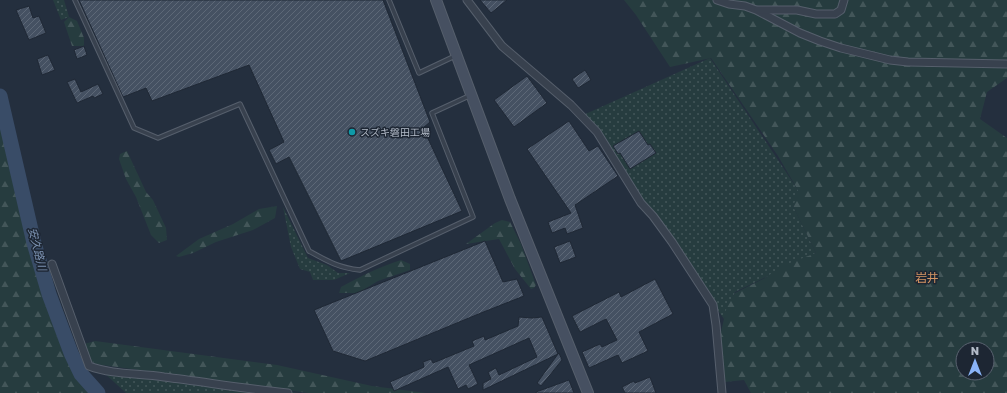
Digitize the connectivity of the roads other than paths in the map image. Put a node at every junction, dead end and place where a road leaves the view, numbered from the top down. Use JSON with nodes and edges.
{"nodes":[{"id":1,"x":74,"y":0,"type":"edge"},
{"id":2,"x":388,"y":0,"type":"edge"},
{"id":3,"x":436,"y":0,"type":"edge"},
{"id":4,"x":467,"y":0,"type":"edge"},
{"id":5,"x":717,"y":0,"type":"edge"},
{"id":6,"x":844,"y":0,"type":"edge"},
{"id":7,"x":756,"y":10,"type":"junction"},
{"id":8,"x":457,"y":55,"type":"junction"},
{"id":9,"x":1007,"y":64,"type":"edge"},
{"id":10,"x":472,"y":95,"type":"junction"},
{"id":11,"x":52,"y":264,"type":"dead end"},
{"id":12,"x":288,"y":393,"type":"edge"},
{"id":13,"x":588,"y":393,"type":"edge"},
{"id":14,"x":722,"y":393,"type":"edge"}],
"edges":[{"from":1,"to":10,"type":"lane"},
{"from":2,"to":8,"type":"lane"},
{"from":3,"to":8,"type":"street"},
{"from":4,"to":14,"type":"street"},
{"from":5,"to":7,"type":"street"},
{"from":6,"to":7,"type":"street"},
{"from":7,"to":9,"type":"street"},
{"from":8,"to":10,"type":"street"},
{"from":10,"to":13,"type":"street"},
{"from":11,"to":12,"type":"street"}]}
